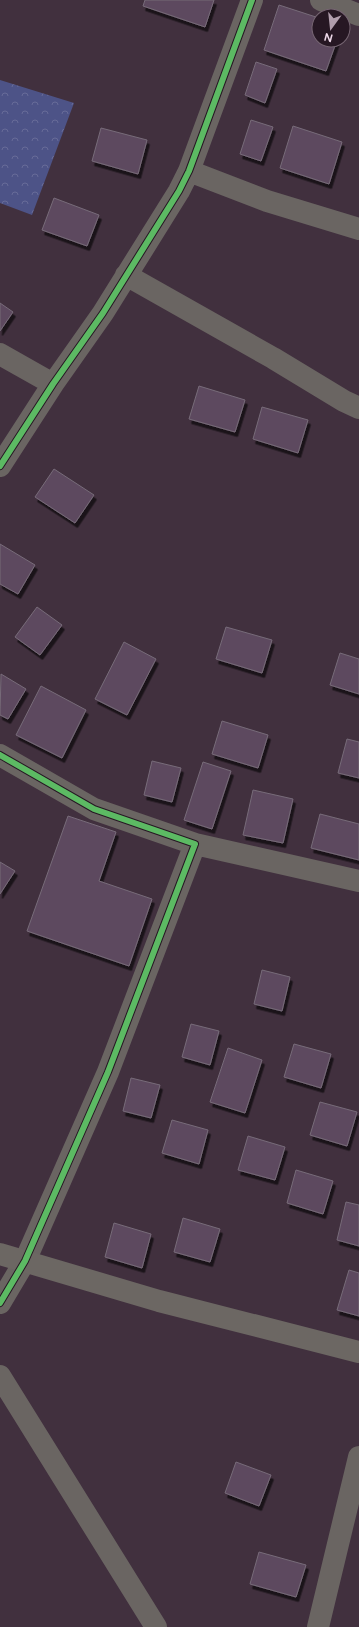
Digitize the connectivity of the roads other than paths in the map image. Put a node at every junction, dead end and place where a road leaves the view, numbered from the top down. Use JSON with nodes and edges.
{"nodes":[{"id":1,"x":252,"y":0,"type":"edge"},
{"id":2,"x":321,"y":0,"type":"edge"},
{"id":3,"x":359,"y":15,"type":"edge"},
{"id":4,"x":189,"y":171,"type":"junction"},
{"id":5,"x":359,"y":229,"type":"edge"},
{"id":6,"x":126,"y":275,"type":"junction"},
{"id":7,"x":0,"y":354,"type":"edge"},
{"id":8,"x":53,"y":384,"type":"junction"},
{"id":9,"x":359,"y":408,"type":"edge"},
{"id":10,"x":0,"y":466,"type":"edge"},
{"id":11,"x":0,"y":755,"type":"edge"},
{"id":12,"x":195,"y":844,"type":"junction"},
{"id":13,"x":359,"y":881,"type":"edge"},
{"id":14,"x":0,"y":1254,"type":"edge"},
{"id":15,"x":25,"y":1261,"type":"junction"},
{"id":16,"x":0,"y":1303,"type":"edge"},
{"id":17,"x":359,"y":1352,"type":"edge"},
{"id":18,"x":0,"y":1376,"type":"edge"},
{"id":19,"x":359,"y":1457,"type":"edge"},
{"id":20,"x":156,"y":1627,"type":"edge"},
{"id":21,"x":318,"y":1627,"type":"edge"}],
"edges":[{"from":1,"to":4,"type":"street"},
{"from":2,"to":3,"type":"street"},
{"from":4,"to":5,"type":"street"},
{"from":4,"to":6,"type":"street"},
{"from":6,"to":8,"type":"street"},
{"from":6,"to":9,"type":"street"},
{"from":7,"to":8,"type":"street"},
{"from":8,"to":10,"type":"street"},
{"from":11,"to":12,"type":"street"},
{"from":12,"to":13,"type":"street"},
{"from":12,"to":15,"type":"street"},
{"from":14,"to":15,"type":"street"},
{"from":15,"to":16,"type":"street"},
{"from":15,"to":17,"type":"street"},
{"from":18,"to":20,"type":"street"},
{"from":19,"to":21,"type":"street"}]}
